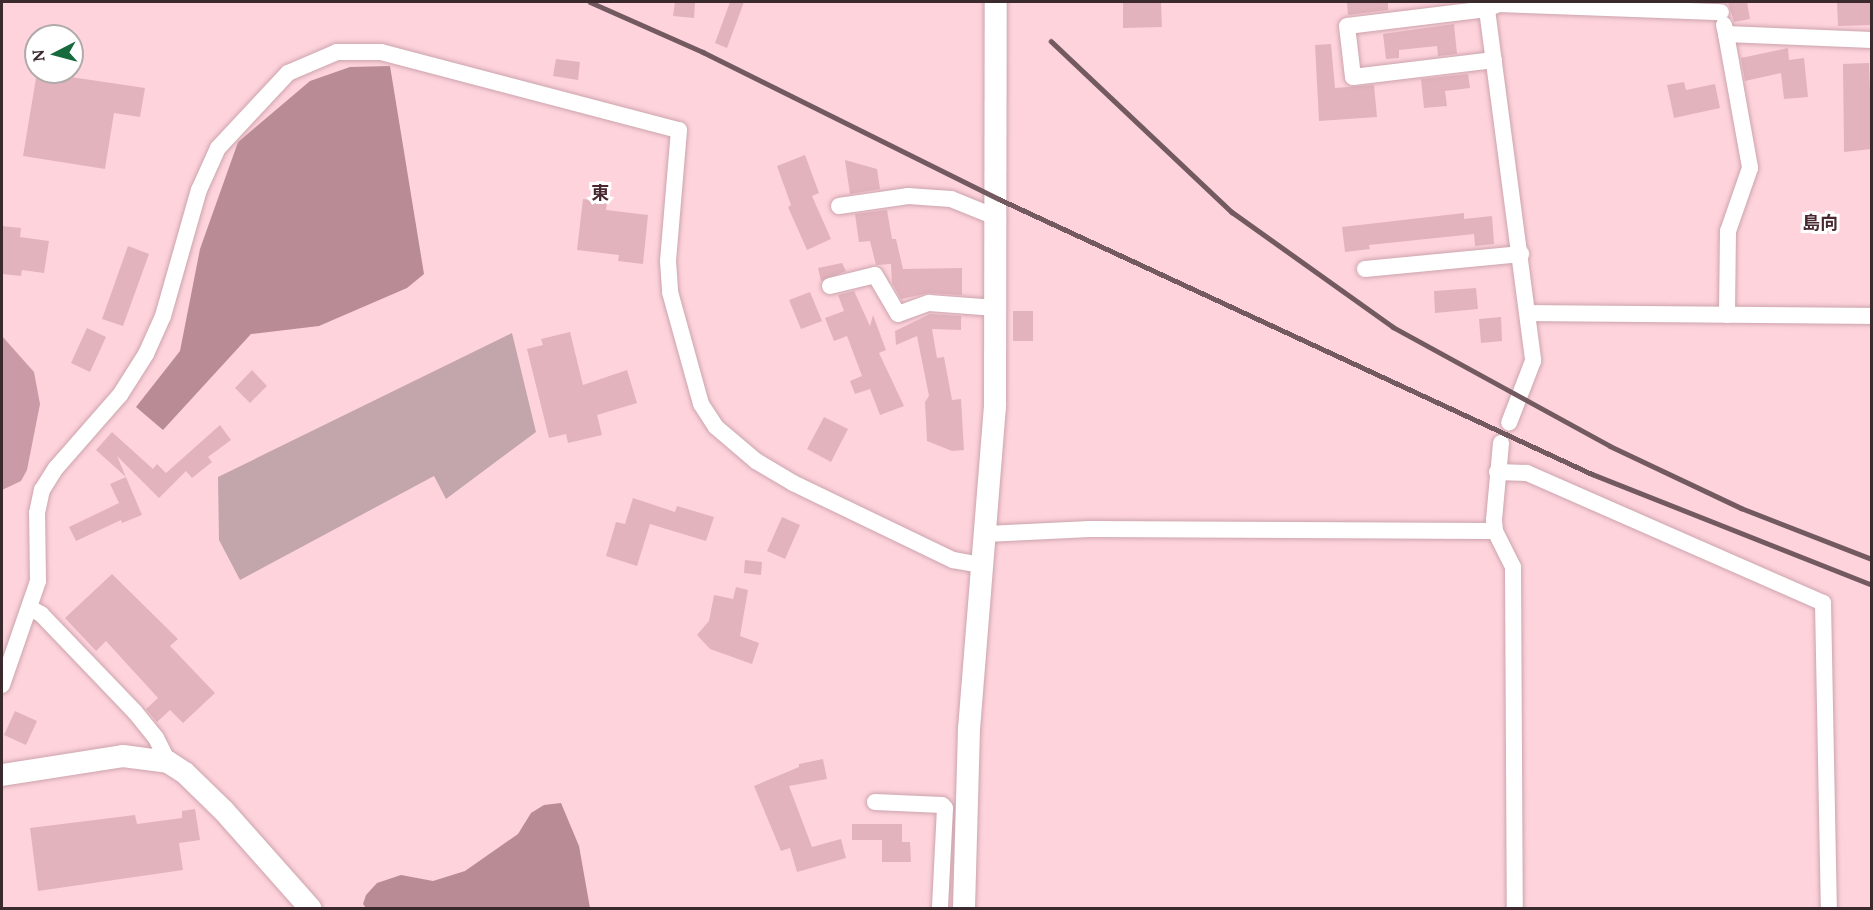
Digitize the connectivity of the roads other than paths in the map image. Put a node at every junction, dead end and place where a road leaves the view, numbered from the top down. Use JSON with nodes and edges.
{"nodes":[{"id":1,"x":996,"y":2,"type":"edge"},
{"id":2,"x":1486,"y":5,"type":"edge"},
{"id":3,"x":1720,"y":7,"type":"edge"},
{"id":4,"x":1726,"y":34,"type":"junction"},
{"id":5,"x":1872,"y":40,"type":"edge"},
{"id":6,"x":1494,"y":60,"type":"junction"},
{"id":7,"x":839,"y":206,"type":"dead end"},
{"id":8,"x":998,"y":218,"type":"junction"},
{"id":9,"x":1521,"y":254,"type":"junction"},
{"id":10,"x":1365,"y":269,"type":"dead end"},
{"id":11,"x":830,"y":286,"type":"dead end"},
{"id":12,"x":996,"y":308,"type":"junction"},
{"id":13,"x":1529,"y":313,"type":"junction"},
{"id":14,"x":1727,"y":315,"type":"junction"},
{"id":15,"x":1872,"y":316,"type":"edge"},
{"id":16,"x":1509,"y":423,"type":"dead end"},
{"id":17,"x":1501,"y":443,"type":"dead end"},
{"id":18,"x":1497,"y":472,"type":"junction"},
{"id":19,"x":1495,"y":531,"type":"junction"},
{"id":20,"x":986,"y":534,"type":"junction"},
{"id":21,"x":982,"y":565,"type":"junction"},
{"id":22,"x":30,"y":608,"type":"junction"},
{"id":23,"x":2,"y":685,"type":"edge"},
{"id":24,"x":168,"y":762,"type":"junction"},
{"id":25,"x":2,"y":775,"type":"edge"},
{"id":26,"x":875,"y":802,"type":"dead end"},
{"id":27,"x":310,"y":909,"type":"edge"},
{"id":28,"x":940,"y":909,"type":"edge"},
{"id":29,"x":964,"y":909,"type":"edge"},
{"id":30,"x":1515,"y":909,"type":"edge"},
{"id":31,"x":1829,"y":909,"type":"edge"}],
"edges":[{"from":1,"to":8,"type":"street"},
{"from":2,"to":3,"type":"street"},
{"from":2,"to":6,"type":"street"},
{"from":2,"to":6,"type":"street"},
{"from":3,"to":4,"type":"street"},
{"from":4,"to":5,"type":"street"},
{"from":4,"to":14,"type":"street"},
{"from":6,"to":9,"type":"street"},
{"from":7,"to":8,"type":"street"},
{"from":8,"to":12,"type":"street"},
{"from":9,"to":10,"type":"street"},
{"from":9,"to":13,"type":"street"},
{"from":11,"to":12,"type":"street"},
{"from":12,"to":20,"type":"street"},
{"from":13,"to":14,"type":"street"},
{"from":13,"to":16,"type":"street"},
{"from":14,"to":15,"type":"street"},
{"from":17,"to":18,"type":"street"},
{"from":18,"to":19,"type":"street"},
{"from":18,"to":31,"type":"street"},
{"from":19,"to":20,"type":"street"},
{"from":19,"to":30,"type":"street"},
{"from":20,"to":21,"type":"street"},
{"from":21,"to":22,"type":"street"},
{"from":21,"to":29,"type":"street"},
{"from":22,"to":23,"type":"street"},
{"from":22,"to":24,"type":"street"},
{"from":24,"to":25,"type":"street"},
{"from":24,"to":27,"type":"street"},
{"from":26,"to":28,"type":"street"}]}
